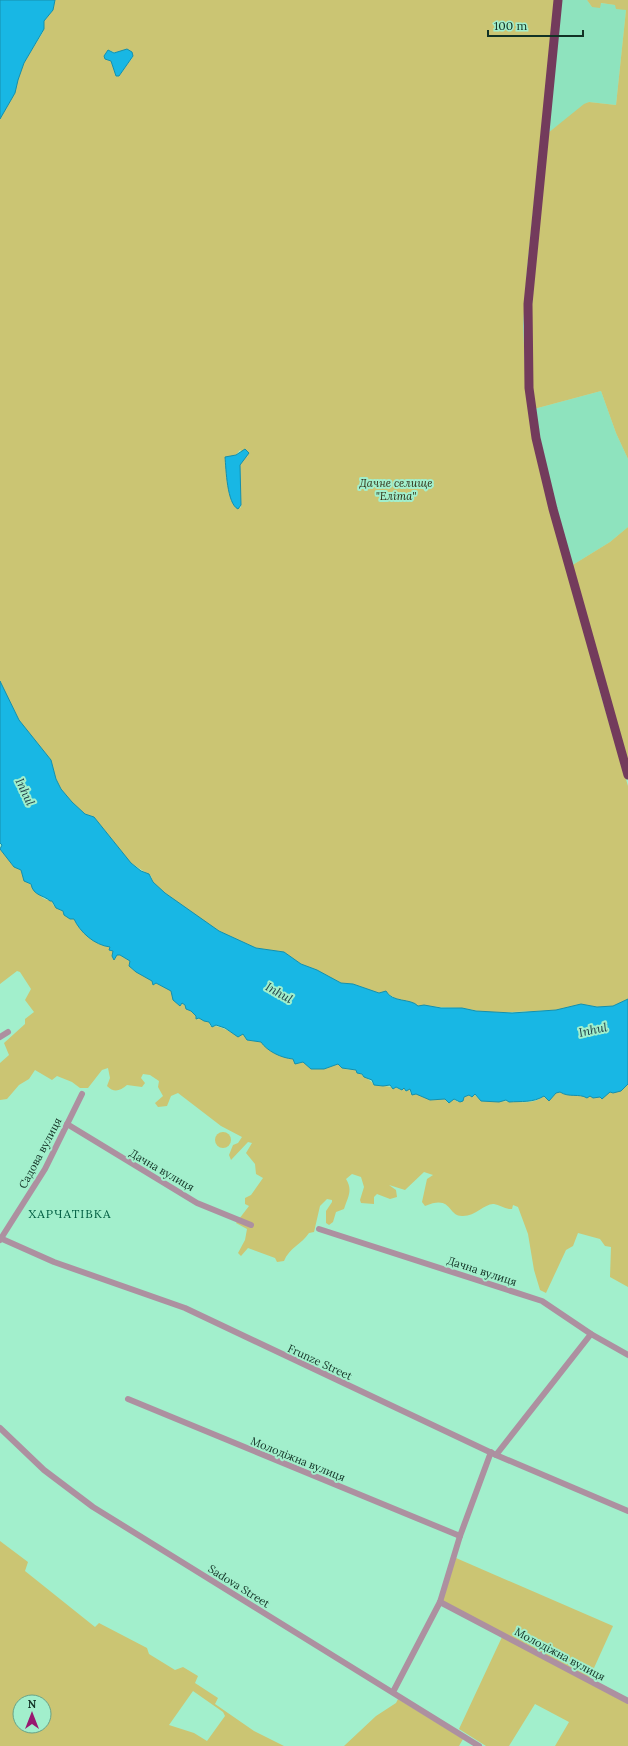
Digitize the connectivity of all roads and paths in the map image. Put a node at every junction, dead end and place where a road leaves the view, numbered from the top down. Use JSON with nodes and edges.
{"nodes":[{"id":1,"x":558,"y":0,"type":"edge"},
{"id":2,"x":628,"y":775,"type":"edge"},
{"id":3,"x":8,"y":1032,"type":"dead end"},
{"id":4,"x":0,"y":1037,"type":"edge"},
{"id":5,"x":82,"y":1094,"type":"dead end"},
{"id":6,"x":67,"y":1124,"type":"junction"},
{"id":7,"x":251,"y":1225,"type":"dead end"},
{"id":8,"x":319,"y":1229,"type":"dead end"},
{"id":9,"x":0,"y":1239,"type":"edge"},
{"id":10,"x":591,"y":1334,"type":"junction"},
{"id":11,"x":628,"y":1355,"type":"edge"},
{"id":12,"x":128,"y":1399,"type":"dead end"},
{"id":13,"x":0,"y":1428,"type":"edge"},
{"id":14,"x":493,"y":1453,"type":"junction"},
{"id":15,"x":628,"y":1511,"type":"edge"},
{"id":16,"x":460,"y":1536,"type":"junction"},
{"id":17,"x":440,"y":1602,"type":"junction"},
{"id":18,"x":393,"y":1692,"type":"junction"},
{"id":19,"x":628,"y":1701,"type":"edge"},
{"id":20,"x":479,"y":1746,"type":"edge"}],
"edges":[{"from":1,"to":2,"type":"highway"},
{"from":3,"to":4,"type":"street"},
{"from":5,"to":6,"type":"street","name":"Садова вулиця"},
{"from":6,"to":7,"type":"street","name":"Дачна вулиця"},
{"from":6,"to":9,"type":"street","name":"Садова вулиця"},
{"from":8,"to":10,"type":"street","name":"Дачна вулиця"},
{"from":9,"to":14,"type":"street","name":"Frunze Street"},
{"from":10,"to":11,"type":"street","name":"Дачна вулиця"},
{"from":10,"to":14,"type":"street"},
{"from":12,"to":16,"type":"street","name":"Молодіжна вулиця"},
{"from":13,"to":18,"type":"street","name":"Sadova Street"},
{"from":14,"to":15,"type":"street","name":"Frunze Street"},
{"from":14,"to":16,"type":"street"},
{"from":16,"to":17,"type":"street"},
{"from":17,"to":18,"type":"street"},
{"from":17,"to":19,"type":"street","name":"Молодіжна вулиця"},
{"from":18,"to":20,"type":"street","name":"Sadova Street"}]}
